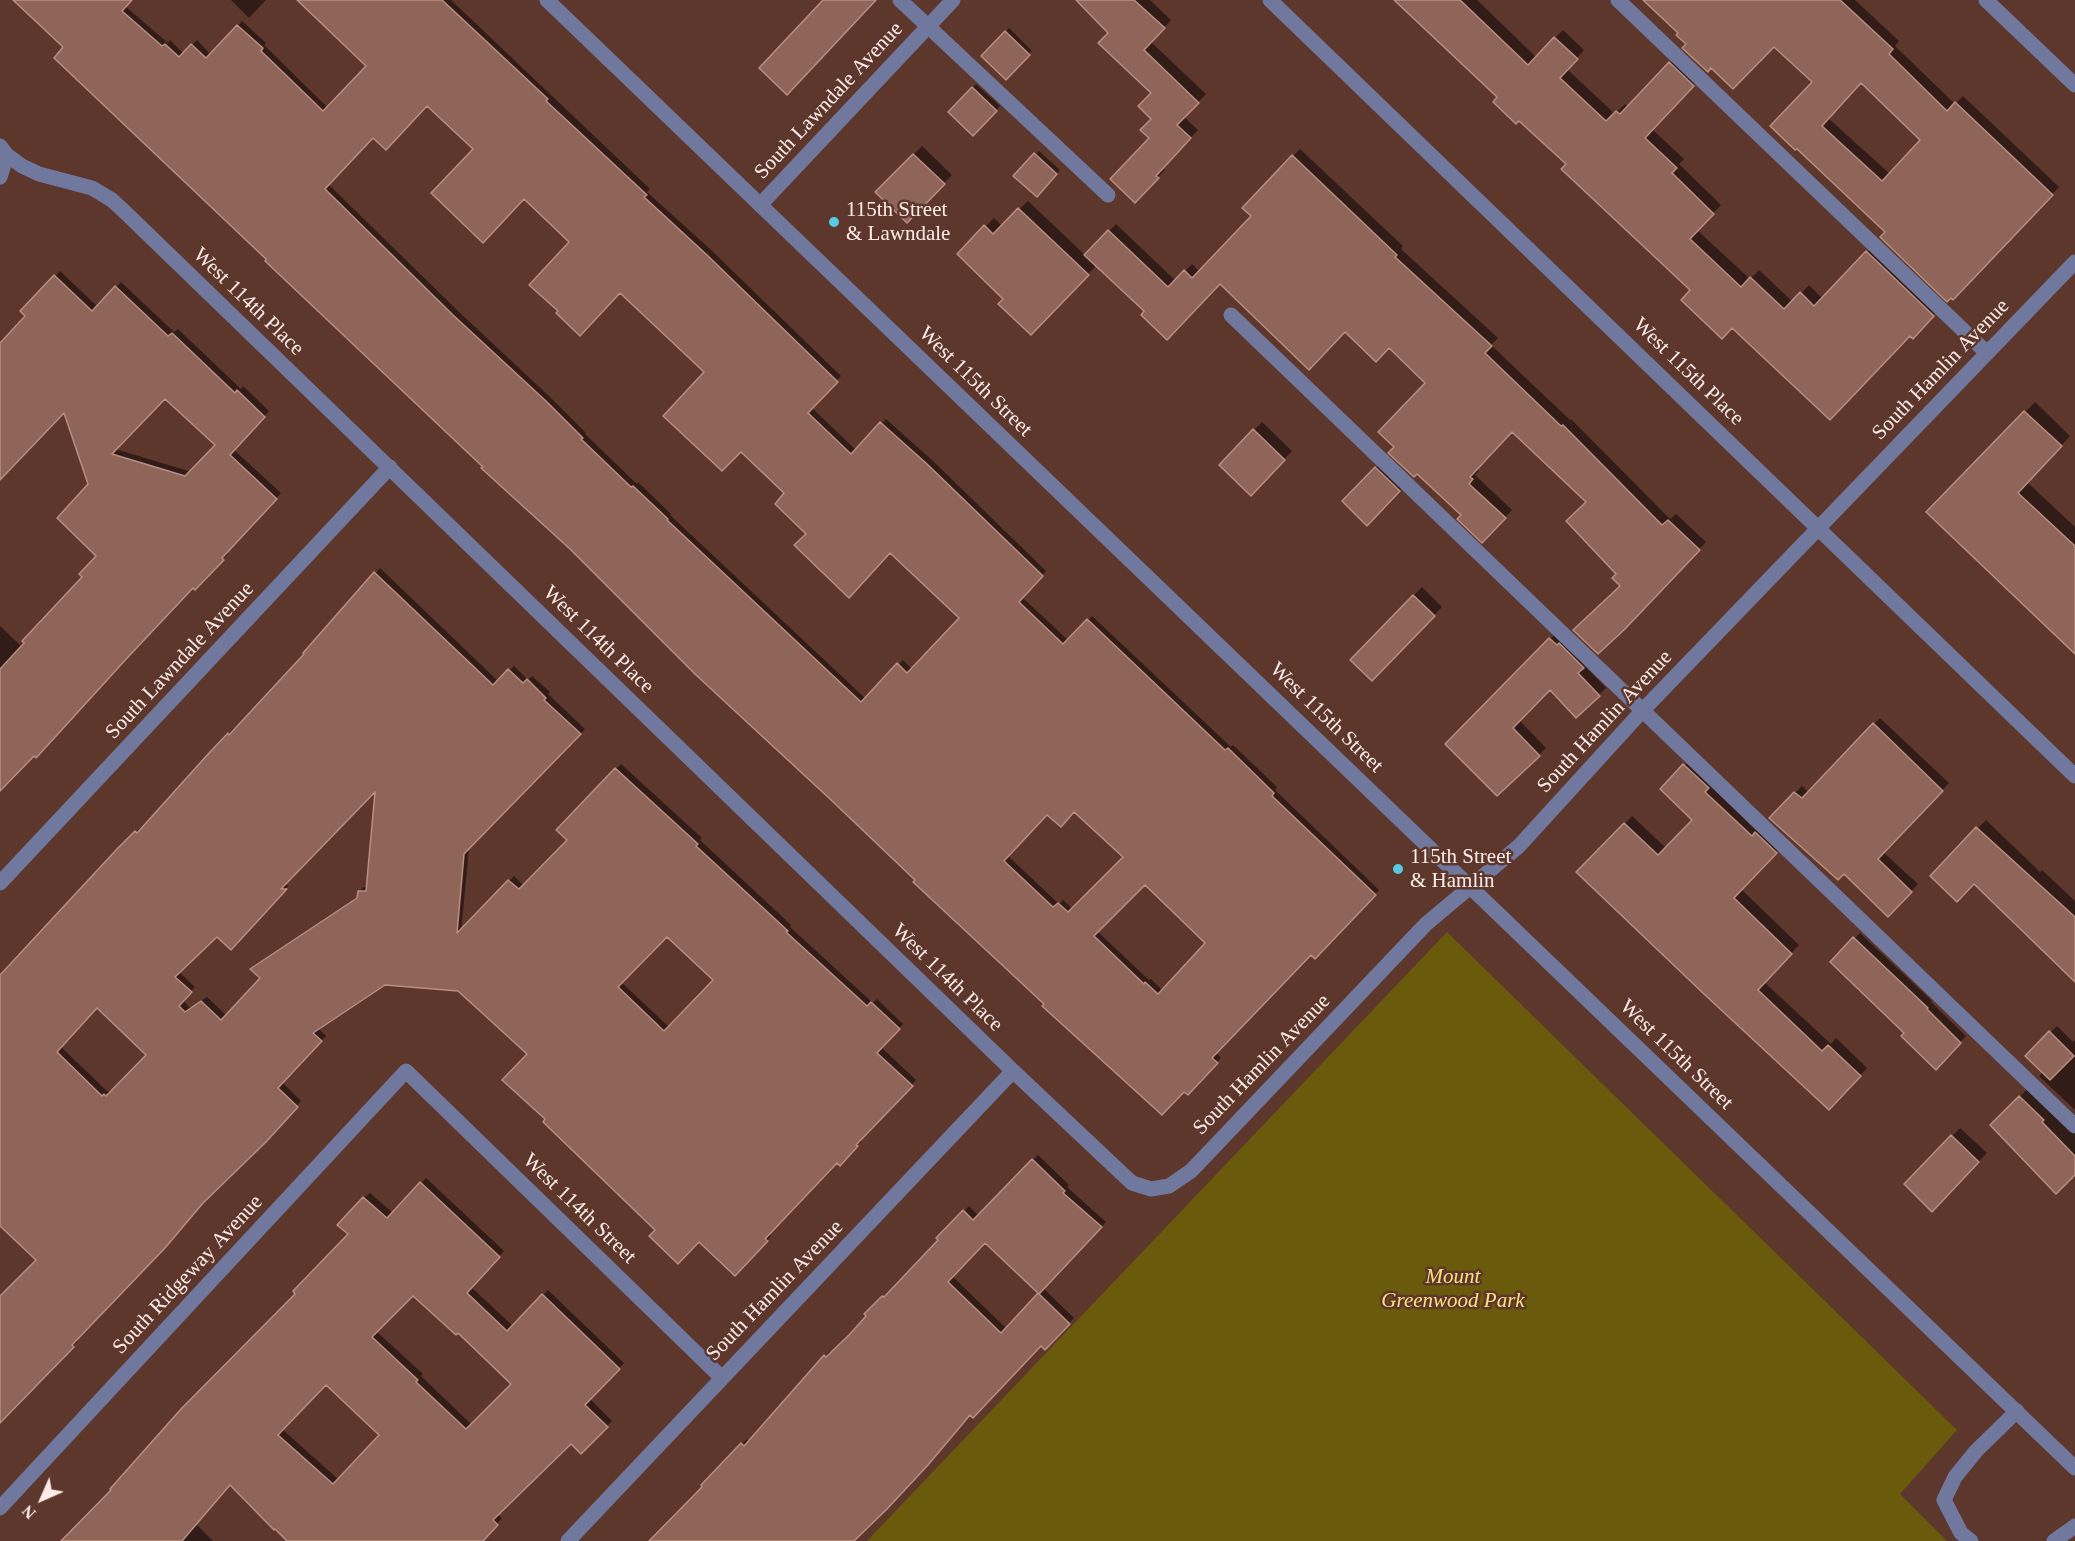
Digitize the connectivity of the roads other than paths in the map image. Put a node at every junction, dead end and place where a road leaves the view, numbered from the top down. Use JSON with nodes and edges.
{"nodes":[{"id":1,"x":547,"y":0,"type":"edge"},
{"id":2,"x":900,"y":0,"type":"edge"},
{"id":3,"x":953,"y":0,"type":"edge"},
{"id":4,"x":1270,"y":0,"type":"edge"},
{"id":5,"x":1618,"y":0,"type":"edge"},
{"id":6,"x":1986,"y":0,"type":"edge"},
{"id":7,"x":928,"y":27,"type":"junction"},
{"id":8,"x":2075,"y":86,"type":"edge"},
{"id":9,"x":4,"y":150,"type":"edge"},
{"id":10,"x":0,"y":177,"type":"edge"},
{"id":11,"x":1108,"y":195,"type":"dead end"},
{"id":12,"x":760,"y":205,"type":"junction"},
{"id":13,"x":2075,"y":262,"type":"edge"},
{"id":14,"x":1231,"y":315,"type":"dead end"},
{"id":15,"x":1987,"y":353,"type":"junction"},
{"id":16,"x":390,"y":467,"type":"junction"},
{"id":17,"x":1818,"y":526,"type":"junction"},
{"id":18,"x":1642,"y":710,"type":"junction"},
{"id":19,"x":2075,"y":776,"type":"edge"},
{"id":20,"x":0,"y":883,"type":"edge"},
{"id":21,"x":1471,"y":886,"type":"junction"},
{"id":22,"x":406,"y":1071,"type":"joint"},
{"id":23,"x":1013,"y":1071,"type":"junction"},
{"id":24,"x":2075,"y":1126,"type":"edge"},
{"id":25,"x":1150,"y":1190,"type":"joint"},
{"id":26,"x":722,"y":1378,"type":"junction"},
{"id":27,"x":2017,"y":1412,"type":"junction"},
{"id":28,"x":2075,"y":1468,"type":"edge"},
{"id":29,"x":0,"y":1508,"type":"edge"},
{"id":30,"x":2075,"y":1526,"type":"edge"},
{"id":31,"x":568,"y":1541,"type":"edge"},
{"id":32,"x":1971,"y":1541,"type":"edge"},
{"id":33,"x":2054,"y":1541,"type":"edge"}],
"edges":[{"from":1,"to":12,"type":"street","name":"West 115th Street"},
{"from":2,"to":7,"type":"street"},
{"from":3,"to":7,"type":"street","name":"South Lawndale Avenue"},
{"from":4,"to":17,"type":"street","name":"West 115th Place"},
{"from":5,"to":15,"type":"street"},
{"from":6,"to":8,"type":"street"},
{"from":7,"to":11,"type":"street"},
{"from":7,"to":12,"type":"street","name":"South Lawndale Avenue"},
{"from":9,"to":10,"type":"street"},
{"from":9,"to":16,"type":"street","name":"West 114th Place"},
{"from":12,"to":21,"type":"street","name":"West 115th Street"},
{"from":13,"to":15,"type":"street","name":"South Hamlin Avenue"},
{"from":14,"to":18,"type":"street"},
{"from":15,"to":17,"type":"street","name":"South Hamlin Avenue"},
{"from":16,"to":20,"type":"street","name":"South Lawndale Avenue"},
{"from":16,"to":23,"type":"street","name":"West 114th Place"},
{"from":17,"to":18,"type":"street","name":"South Hamlin Avenue"},
{"from":17,"to":19,"type":"street","name":"West 115th Place"},
{"from":18,"to":21,"type":"street","name":"South Hamlin Avenue"},
{"from":18,"to":24,"type":"street"},
{"from":21,"to":25,"type":"street","name":"South Hamlin Avenue"},
{"from":21,"to":27,"type":"street","name":"West 115th Street"},
{"from":22,"to":26,"type":"street","name":"West 114th Street"},
{"from":22,"to":29,"type":"street","name":"South Ridgeway Avenue"},
{"from":23,"to":25,"type":"street","name":"West 114th Place"},
{"from":23,"to":26,"type":"street","name":"South Hamlin Avenue"},
{"from":26,"to":31,"type":"street","name":"South Hamlin Avenue"},
{"from":27,"to":28,"type":"street","name":"West 115th Street"},
{"from":27,"to":32,"type":"street"},
{"from":30,"to":33,"type":"street"}]}
